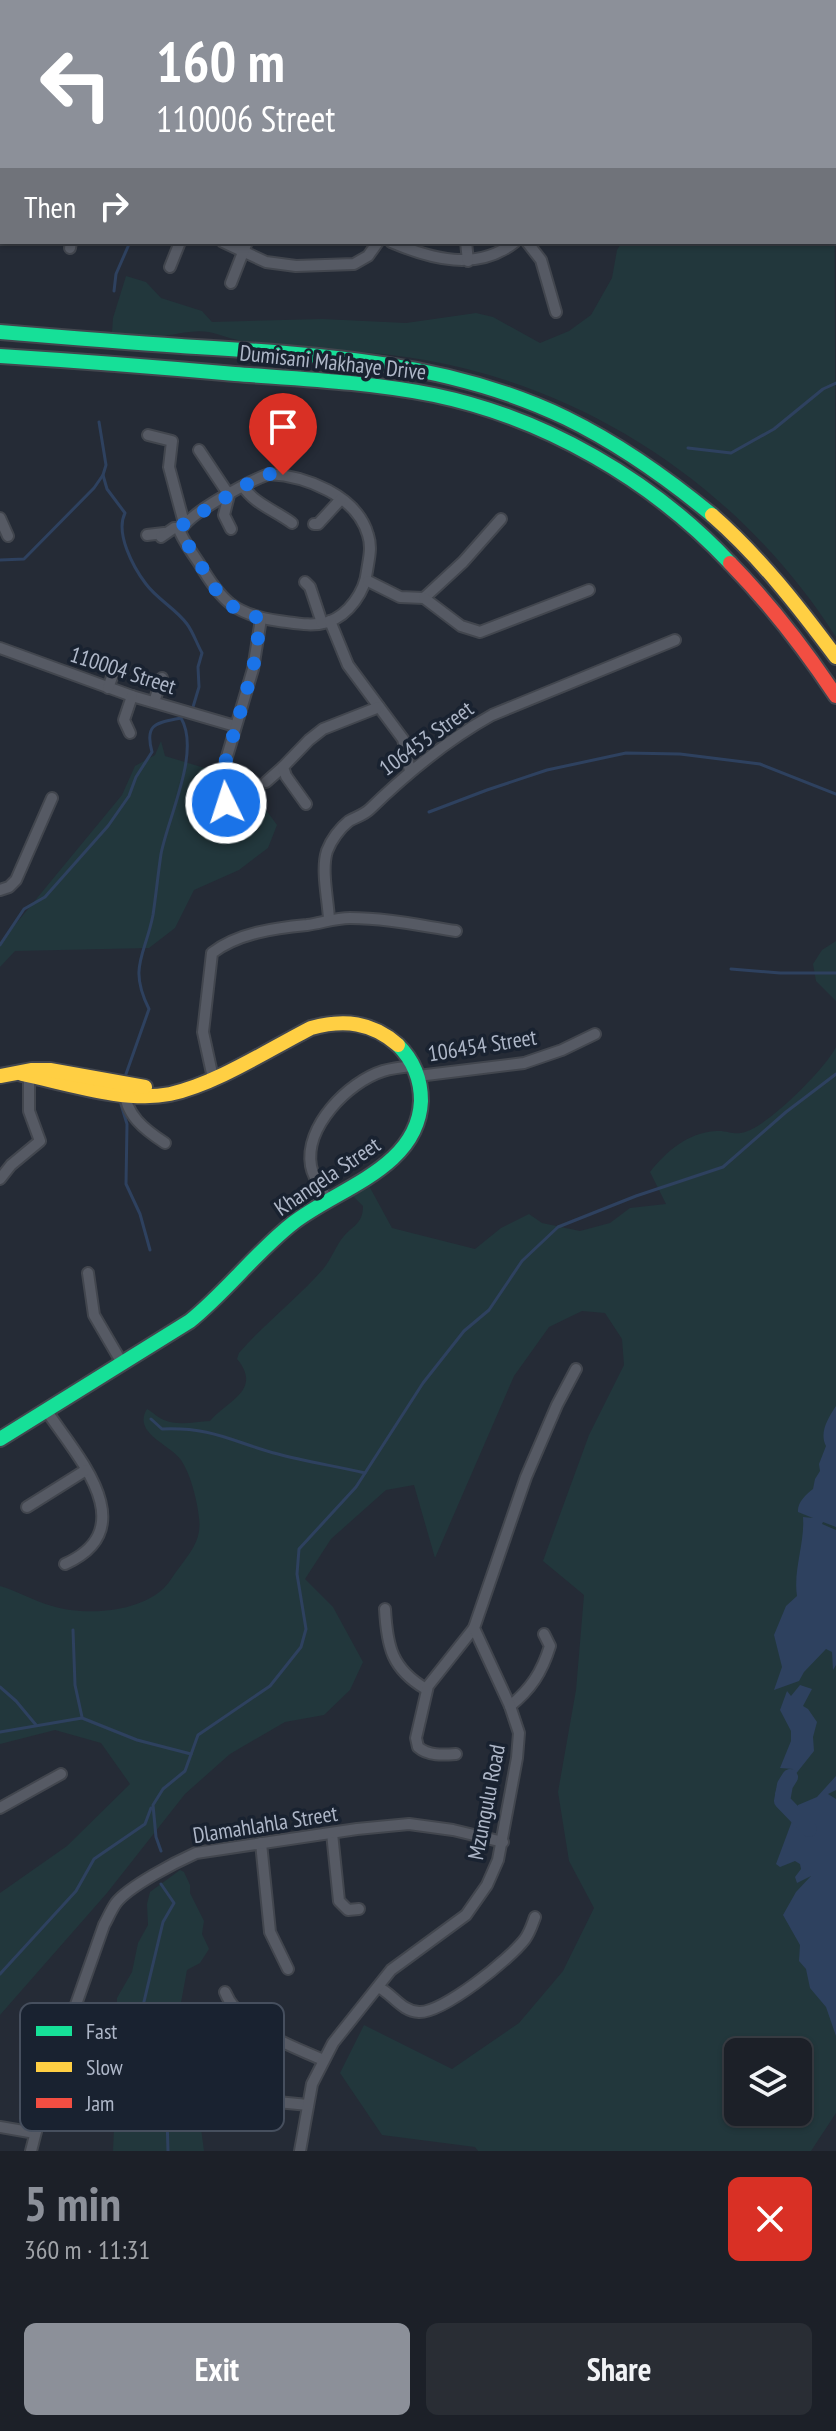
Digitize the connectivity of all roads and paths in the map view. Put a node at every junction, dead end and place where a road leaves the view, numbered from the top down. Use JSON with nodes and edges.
{"nodes":[{"id":1,"x":179,"y":244,"type":"edge"},
{"id":2,"x":376,"y":244,"type":"edge"},
{"id":3,"x":396,"y":244,"type":"edge"},
{"id":4,"x":466,"y":244,"type":"edge"},
{"id":5,"x":512,"y":244,"type":"edge"},
{"id":6,"x":529,"y":244,"type":"edge"},
{"id":7,"x":245,"y":247,"type":"edge"},
{"id":8,"x":468,"y":261,"type":"junction"},
{"id":9,"x":170,"y":267,"type":"dead end"},
{"id":10,"x":231,"y":283,"type":"dead end"},
{"id":11,"x":556,"y":312,"type":"dead end"},
{"id":12,"x":0,"y":326,"type":"edge"},
{"id":13,"x":0,"y":332,"type":"edge"},
{"id":14,"x":55,"y":337,"type":"junction"},
{"id":15,"x":0,"y":356,"type":"edge"},
{"id":16,"x":148,"y":435,"type":"dead end"},
{"id":17,"x":199,"y":450,"type":"dead end"},
{"id":18,"x":243,"y":486,"type":"junction"},
{"id":19,"x":229,"y":495,"type":"junction"},
{"id":20,"x":341,"y":499,"type":"junction"},
{"id":21,"x":0,"y":518,"type":"edge"},
{"id":22,"x":501,"y":519,"type":"dead end"},
{"id":23,"x":292,"y":523,"type":"dead end"},
{"id":24,"x":314,"y":524,"type":"dead end"},
{"id":25,"x":183,"y":525,"type":"junction"},
{"id":26,"x":231,"y":529,"type":"dead end"},
{"id":27,"x":147,"y":535,"type":"dead end"},
{"id":28,"x":8,"y":536,"type":"dead end"},
{"id":29,"x":368,"y":581,"type":"junction"},
{"id":30,"x":305,"y":582,"type":"dead end"},
{"id":31,"x":589,"y":590,"type":"dead end"},
{"id":32,"x":424,"y":598,"type":"junction"},
{"id":33,"x":261,"y":619,"type":"junction"},
{"id":34,"x":326,"y":622,"type":"junction"},
{"id":35,"x":675,"y":640,"type":"dead end"},
{"id":36,"x":0,"y":648,"type":"edge"},
{"id":37,"x":836,"y":657,"type":"edge"},
{"id":38,"x":116,"y":666,"type":"dead end"},
{"id":39,"x":162,"y":678,"type":"dead end"},
{"id":40,"x":108,"y":688,"type":"junction"},
{"id":41,"x":132,"y":696,"type":"junction"},
{"id":42,"x":836,"y":696,"type":"edge"},
{"id":43,"x":154,"y":702,"type":"junction"},
{"id":44,"x":379,"y":707,"type":"junction"},
{"id":45,"x":235,"y":726,"type":"junction"},
{"id":46,"x":130,"y":733,"type":"dead end"},
{"id":47,"x":283,"y":767,"type":"junction"},
{"id":48,"x":410,"y":771,"type":"junction"},
{"id":49,"x":246,"y":782,"type":"dead end"},
{"id":50,"x":266,"y":782,"type":"dead end"},
{"id":51,"x":52,"y":798,"type":"dead end"},
{"id":52,"x":306,"y":804,"type":"dead end"},
{"id":53,"x":0,"y":890,"type":"edge"},
{"id":54,"x":329,"y":919,"type":"junction"},
{"id":55,"x":456,"y":931,"type":"dead end"},
{"id":56,"x":595,"y":1034,"type":"dead end"},
{"id":57,"x":416,"y":1071,"type":"junction"},
{"id":58,"x":27,"y":1074,"type":"junction"},
{"id":59,"x":0,"y":1076,"type":"edge"},
{"id":60,"x":213,"y":1078,"type":"junction"},
{"id":61,"x":125,"y":1090,"type":"junction"},
{"id":62,"x":165,"y":1143,"type":"dead end"},
{"id":63,"x":0,"y":1179,"type":"edge"},
{"id":64,"x":328,"y":1200,"type":"junction"},
{"id":65,"x":88,"y":1273,"type":"dead end"},
{"id":66,"x":122,"y":1363,"type":"junction"},
{"id":67,"x":576,"y":1369,"type":"dead end"},
{"id":68,"x":46,"y":1410,"type":"junction"},
{"id":69,"x":0,"y":1439,"type":"edge"},
{"id":70,"x":86,"y":1470,"type":"junction"},
{"id":71,"x":27,"y":1507,"type":"dead end"},
{"id":72,"x":65,"y":1564,"type":"dead end"},
{"id":73,"x":385,"y":1609,"type":"dead end"},
{"id":74,"x":474,"y":1628,"type":"junction"},
{"id":75,"x":544,"y":1634,"type":"dead end"},
{"id":76,"x":426,"y":1689,"type":"junction"},
{"id":77,"x":510,"y":1706,"type":"junction"},
{"id":78,"x":456,"y":1754,"type":"dead end"},
{"id":79,"x":61,"y":1774,"type":"dead end"},
{"id":80,"x":0,"y":1808,"type":"edge"},
{"id":81,"x":332,"y":1833,"type":"junction"},
{"id":82,"x":503,"y":1842,"type":"junction"},
{"id":83,"x":261,"y":1843,"type":"junction"},
{"id":84,"x":359,"y":1909,"type":"dead end"},
{"id":85,"x":535,"y":1917,"type":"dead end"},
{"id":86,"x":288,"y":1969,"type":"dead end"},
{"id":87,"x":378,"y":1987,"type":"junction"},
{"id":88,"x":225,"y":1992,"type":"dead end"},
{"id":89,"x":77,"y":2003,"type":"edge"},
{"id":90,"x":230,"y":2003,"type":"edge"},
{"id":91,"x":284,"y":2039,"type":"edge"},
{"id":92,"x":323,"y":2060,"type":"junction"},
{"id":93,"x":284,"y":2103,"type":"edge"},
{"id":94,"x":308,"y":2105,"type":"junction"},
{"id":95,"x":0,"y":2127,"type":"edge"},
{"id":96,"x":20,"y":2130,"type":"edge"},
{"id":97,"x":23,"y":2131,"type":"edge"},
{"id":98,"x":35,"y":2133,"type":"joint"},
{"id":99,"x":31,"y":2151,"type":"edge"},
{"id":100,"x":300,"y":2151,"type":"edge"}],
"edges":[{"from":1,"to":9,"type":"street"},
{"from":2,"to":7,"type":"street"},
{"from":3,"to":8,"type":"street"},
{"from":4,"to":8,"type":"street"},
{"from":5,"to":8,"type":"street"},
{"from":6,"to":11,"type":"street"},
{"from":7,"to":10,"type":"street"},
{"from":12,"to":14,"type":"main road"},
{"from":13,"to":14,"type":"main road","name":"Dumisani Makhaye Drive"},
{"from":14,"to":37,"type":"main road","name":"Dumisani Makhaye Drive"},
{"from":15,"to":42,"type":"main road","name":"Dumisani Makhaye Drive"},
{"from":16,"to":25,"type":"street"},
{"from":17,"to":19,"type":"street"},
{"from":18,"to":19,"type":"street"},
{"from":18,"to":20,"type":"street"},
{"from":18,"to":23,"type":"street"},
{"from":19,"to":25,"type":"street"},
{"from":19,"to":26,"type":"street"},
{"from":20,"to":24,"type":"street"},
{"from":20,"to":29,"type":"street"},
{"from":21,"to":28,"type":"street"},
{"from":22,"to":32,"type":"street"},
{"from":25,"to":27,"type":"street"},
{"from":25,"to":33,"type":"street"},
{"from":29,"to":32,"type":"street"},
{"from":29,"to":34,"type":"street"},
{"from":30,"to":34,"type":"street"},
{"from":31,"to":32,"type":"street"},
{"from":33,"to":34,"type":"street"},
{"from":33,"to":45,"type":"street"},
{"from":34,"to":44,"type":"street"},
{"from":35,"to":48,"type":"street","name":"106453 Street"},
{"from":36,"to":40,"type":"street","name":"110004 Street"},
{"from":38,"to":40,"type":"street"},
{"from":39,"to":43,"type":"street"},
{"from":40,"to":41,"type":"street","name":"110004 Street"},
{"from":41,"to":43,"type":"street","name":"110004 Street"},
{"from":41,"to":46,"type":"street"},
{"from":43,"to":45,"type":"street","name":"110004 Street"},
{"from":44,"to":47,"type":"street"},
{"from":44,"to":48,"type":"street"},
{"from":45,"to":49,"type":"street"},
{"from":47,"to":50,"type":"street"},
{"from":47,"to":52,"type":"street"},
{"from":48,"to":54,"type":"street","name":"106453 Street"},
{"from":51,"to":53,"type":"street"},
{"from":54,"to":55,"type":"street"},
{"from":54,"to":60,"type":"street"},
{"from":56,"to":57,"type":"street","name":"106454 Street"},
{"from":57,"to":60,"type":"main road"},
{"from":57,"to":64,"type":"main road","name":"Khangela Street"},
{"from":57,"to":64,"type":"street","name":"106454 Street"},
{"from":58,"to":59,"type":"main road"},
{"from":58,"to":61,"type":"main road"},
{"from":58,"to":63,"type":"street"},
{"from":60,"to":61,"type":"main road"},
{"from":61,"to":62,"type":"street"},
{"from":64,"to":66,"type":"main road","name":"Khangela Street"},
{"from":65,"to":66,"type":"street"},
{"from":66,"to":68,"type":"main road","name":"Khangela Street"},
{"from":67,"to":74,"type":"street"},
{"from":68,"to":69,"type":"main road","name":"Khangela Street"},
{"from":68,"to":70,"type":"street"},
{"from":70,"to":71,"type":"street"},
{"from":70,"to":72,"type":"street"},
{"from":73,"to":76,"type":"street"},
{"from":74,"to":76,"type":"street"},
{"from":74,"to":77,"type":"street","name":"Mzungulu Road"},
{"from":75,"to":77,"type":"street"},
{"from":76,"to":78,"type":"street"},
{"from":77,"to":82,"type":"street","name":"Mzungulu Road"},
{"from":79,"to":80,"type":"street"},
{"from":81,"to":82,"type":"street","name":"Dlamahlahla Street"},
{"from":81,"to":83,"type":"street","name":"Dlamahlahla Street"},
{"from":81,"to":84,"type":"street"},
{"from":82,"to":87,"type":"street","name":"Mzungulu Road"},
{"from":83,"to":86,"type":"street"},
{"from":83,"to":89,"type":"street","name":"Dlamahlahla Street"},
{"from":85,"to":87,"type":"street"},
{"from":87,"to":92,"type":"street","name":"Mzungulu Road"},
{"from":88,"to":90,"type":"street"},
{"from":91,"to":92,"type":"street"},
{"from":92,"to":94,"type":"street","name":"Mzungulu Road"},
{"from":93,"to":94,"type":"street"},
{"from":94,"to":100,"type":"street","name":"Mzungulu Road"},
{"from":95,"to":96,"type":"street"},
{"from":97,"to":98,"type":"street"},
{"from":98,"to":99,"type":"street","name":"Dlamahlahla Street"}]}
